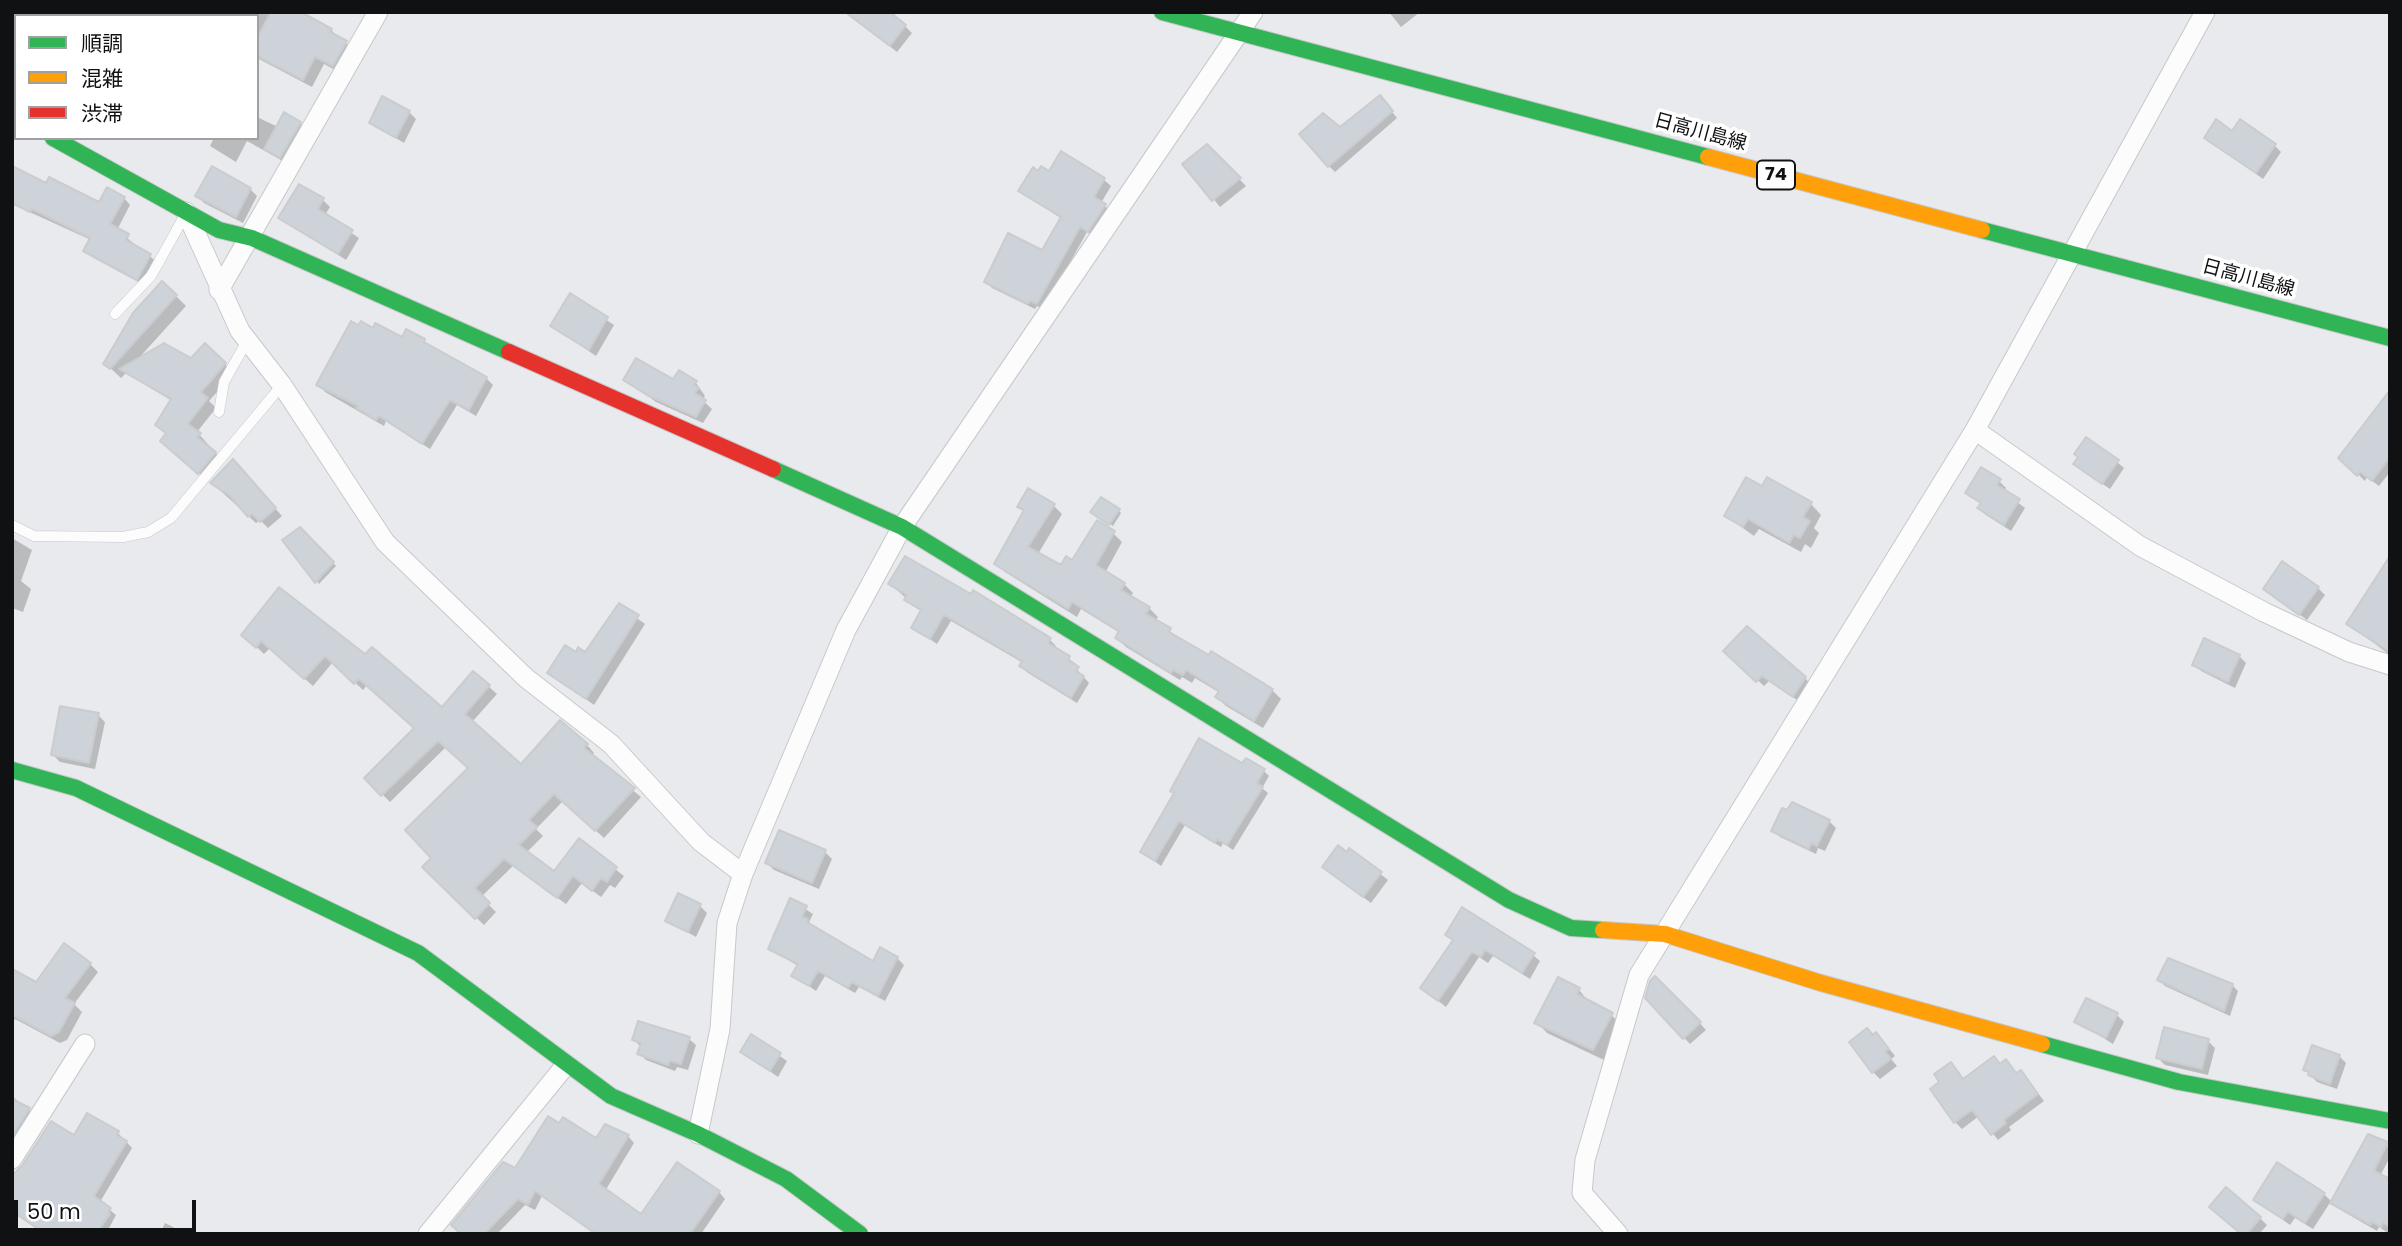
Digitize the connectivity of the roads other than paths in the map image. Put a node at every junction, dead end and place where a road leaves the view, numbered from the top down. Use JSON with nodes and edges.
{"nodes":[{"id":1,"x":378,"y":12,"type":"edge"},
{"id":2,"x":1162,"y":12,"type":"edge"},
{"id":3,"x":1254,"y":12,"type":"edge"},
{"id":4,"x":2205,"y":12,"type":"edge"},
{"id":5,"x":1240,"y":33,"type":"junction"},
{"id":6,"x":56,"y":140,"type":"edge"},
{"id":7,"x":186,"y":212,"type":"junction"},
{"id":8,"x":252,"y":238,"type":"junction"},
{"id":9,"x":2073,"y":254,"type":"junction"},
{"id":10,"x":219,"y":290,"type":"junction"},
{"id":11,"x":115,"y":314,"type":"dead end"},
{"id":12,"x":2390,"y":338,"type":"edge"},
{"id":13,"x":247,"y":341,"type":"junction"},
{"id":14,"x":282,"y":385,"type":"junction"},
{"id":15,"x":219,"y":412,"type":"dead end"},
{"id":16,"x":1975,"y":430,"type":"junction"},
{"id":17,"x":12,"y":525,"type":"edge"},
{"id":18,"x":902,"y":527,"type":"junction"},
{"id":19,"x":2390,"y":665,"type":"edge"},
{"id":20,"x":12,"y":770,"type":"edge"},
{"id":21,"x":743,"y":874,"type":"junction"},
{"id":22,"x":1665,"y":934,"type":"junction"},
{"id":23,"x":85,"y":1044,"type":"dead end"},
{"id":24,"x":565,"y":1066,"type":"junction"},
{"id":25,"x":2390,"y":1121,"type":"edge"},
{"id":26,"x":698,"y":1134,"type":"junction"},
{"id":27,"x":12,"y":1159,"type":"edge"},
{"id":28,"x":428,"y":1234,"type":"edge"},
{"id":29,"x":860,"y":1234,"type":"edge"},
{"id":30,"x":1619,"y":1234,"type":"edge"}],
"edges":[{"from":1,"to":8,"type":"street"},
{"from":2,"to":5,"type":"street","name":"日高川島線","number":"74"},
{"from":3,"to":5,"type":"street"},
{"from":4,"to":9,"type":"street"},
{"from":5,"to":9,"type":"street","name":"日高川島線","number":"74"},
{"from":5,"to":18,"type":"street"},
{"from":6,"to":7,"type":"street"},
{"from":7,"to":8,"type":"street"},
{"from":7,"to":10,"type":"street"},
{"from":7,"to":11,"type":"lane"},
{"from":8,"to":10,"type":"street"},
{"from":8,"to":18,"type":"street"},
{"from":9,"to":12,"type":"street","name":"日高川島線","number":"74"},
{"from":9,"to":16,"type":"street"},
{"from":10,"to":13,"type":"street"},
{"from":13,"to":14,"type":"street"},
{"from":13,"to":15,"type":"lane"},
{"from":14,"to":17,"type":"lane"},
{"from":14,"to":21,"type":"street"},
{"from":16,"to":19,"type":"street"},
{"from":16,"to":22,"type":"street"},
{"from":18,"to":21,"type":"street"},
{"from":18,"to":22,"type":"street"},
{"from":20,"to":24,"type":"street"},
{"from":21,"to":26,"type":"street"},
{"from":22,"to":25,"type":"street"},
{"from":22,"to":30,"type":"street"},
{"from":23,"to":27,"type":"street"},
{"from":24,"to":26,"type":"street"},
{"from":24,"to":28,"type":"street"},
{"from":26,"to":29,"type":"street"}]}
